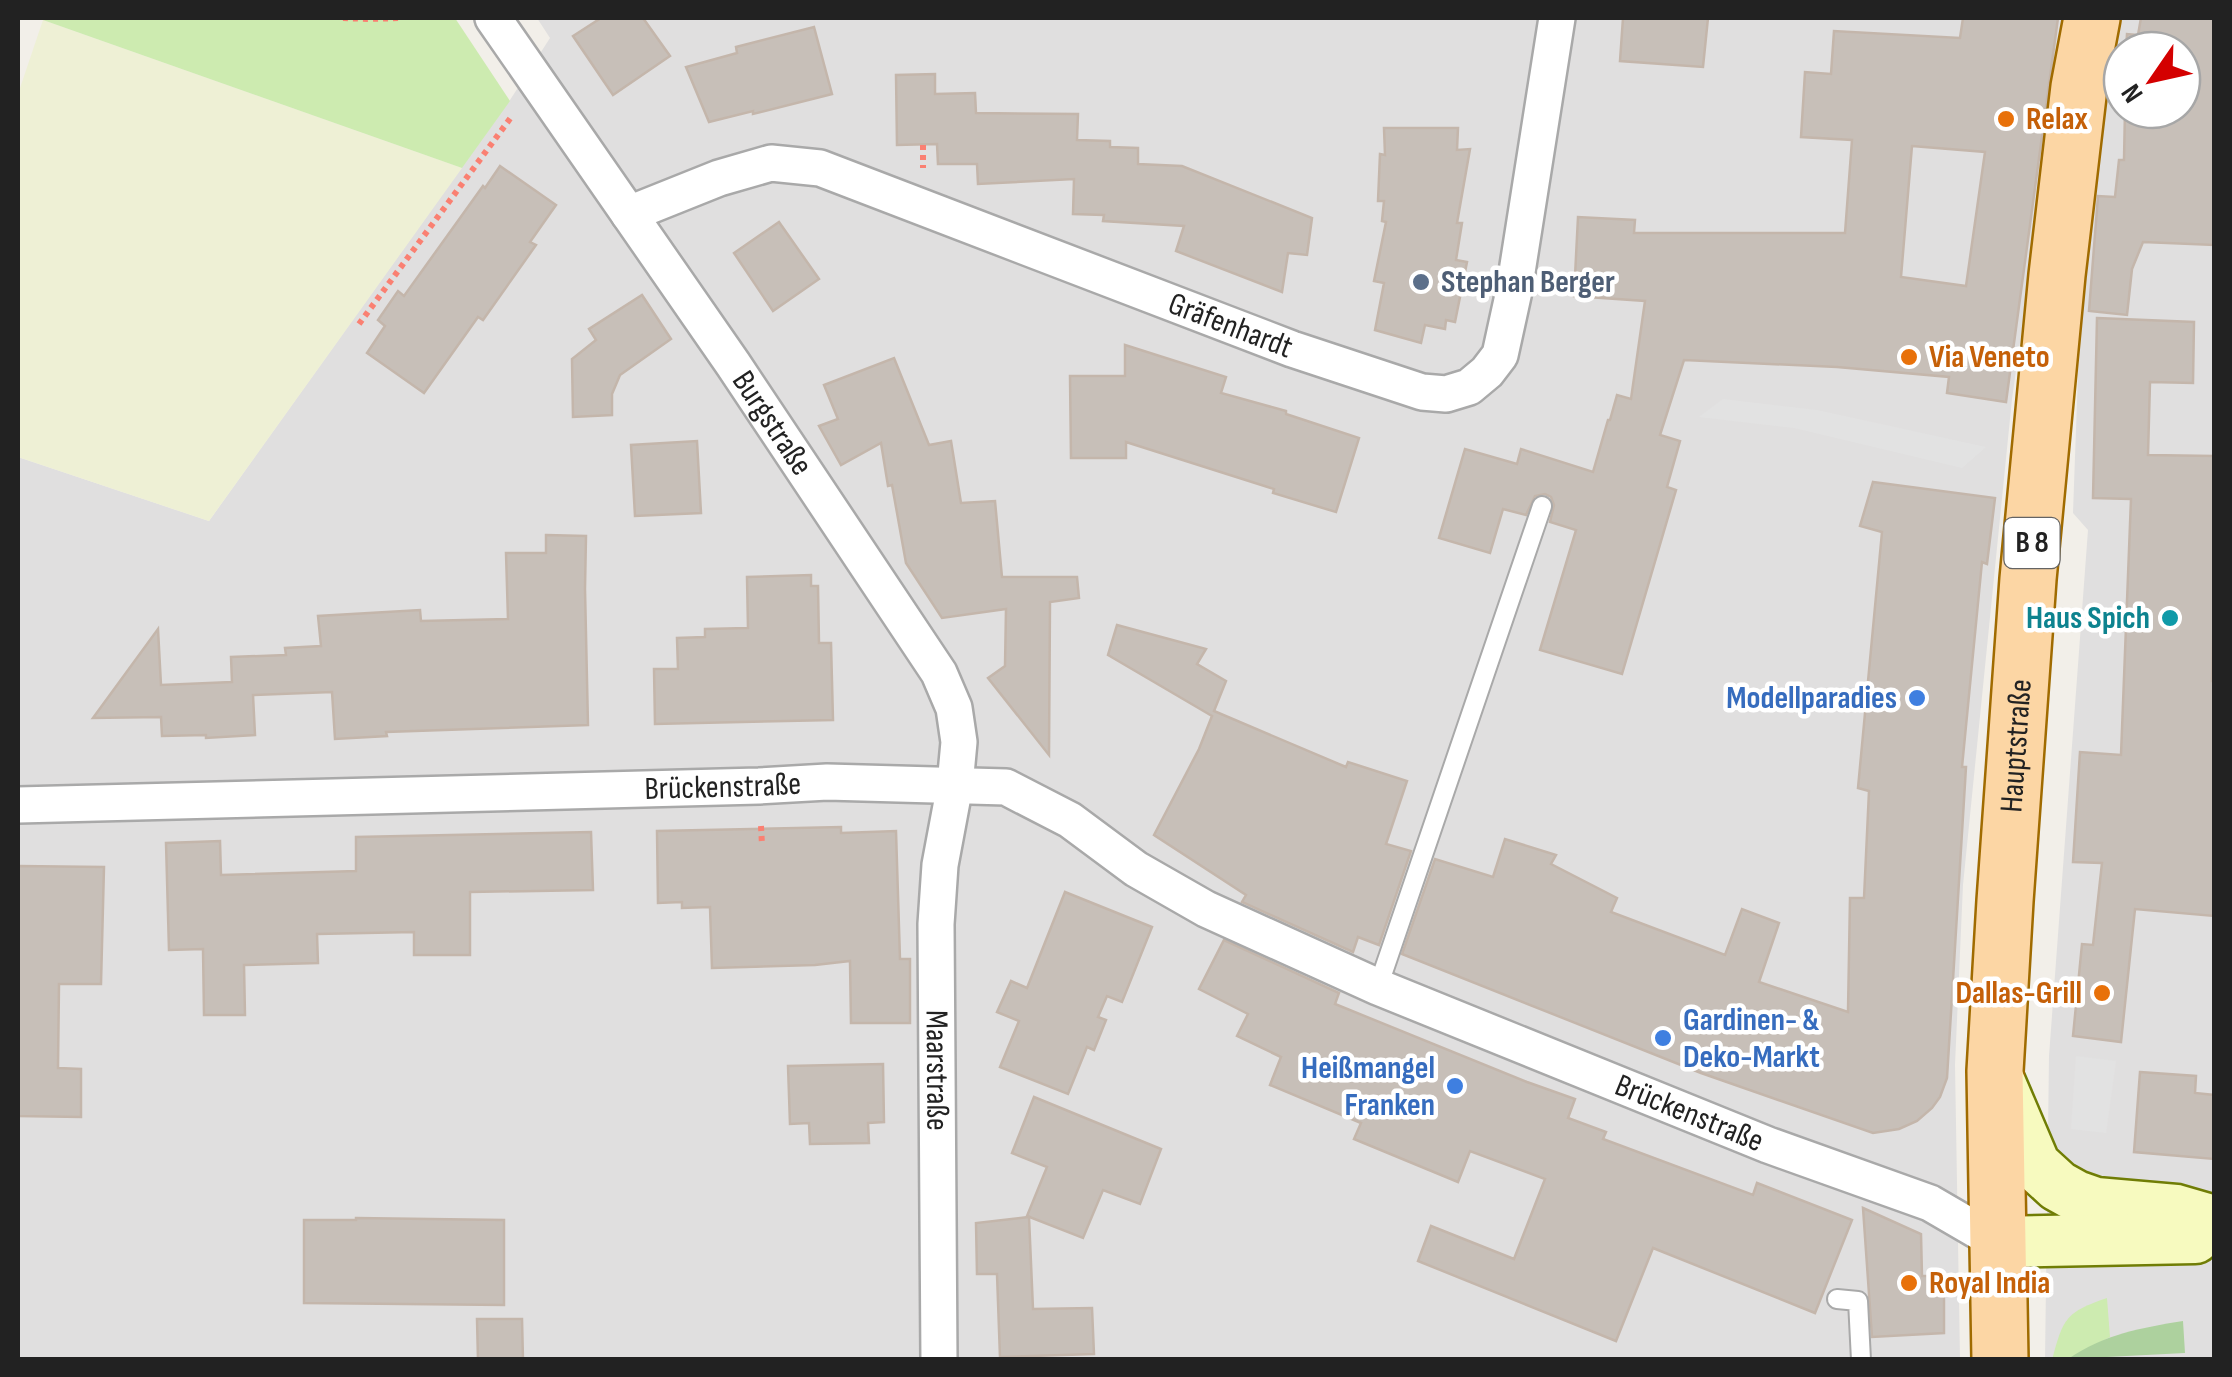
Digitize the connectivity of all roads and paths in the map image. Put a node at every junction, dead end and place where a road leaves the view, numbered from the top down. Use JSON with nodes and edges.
{"nodes":[{"id":1,"x":343,"y":18,"type":"edge"},
{"id":2,"x":401,"y":18,"type":"edge"},
{"id":3,"x":493,"y":18,"type":"edge"},
{"id":4,"x":1556,"y":18,"type":"edge"},
{"id":5,"x":2092,"y":18,"type":"edge"},
{"id":6,"x":537,"y":82,"type":"junction"},
{"id":7,"x":628,"y":214,"type":"junction"},
{"id":8,"x":359,"y":324,"type":"dead end"},
{"id":9,"x":1542,"y":506,"type":"dead end"},
{"id":10,"x":956,"y":785,"type":"junction"},
{"id":11,"x":18,"y":805,"type":"edge"},
{"id":12,"x":1378,"y":988,"type":"junction"},
{"id":13,"x":1995,"y":1071,"type":"junction"},
{"id":14,"x":2214,"y":1221,"type":"edge"},
{"id":15,"x":2214,"y":1238,"type":"edge"},
{"id":16,"x":1996,"y":1242,"type":"junction"},
{"id":17,"x":1837,"y":1299,"type":"dead end"},
{"id":18,"x":938,"y":1360,"type":"edge"},
{"id":19,"x":1861,"y":1360,"type":"edge"},
{"id":20,"x":2000,"y":1360,"type":"edge"}],
"edges":[{"from":1,"to":2,"type":"path"},
{"from":3,"to":6,"type":"street","name":"Burgstraße"},
{"from":4,"to":7,"type":"street","name":"Gräfenhardt"},
{"from":5,"to":13,"type":"main road","name":"Hauptstraße","number":"B 8"},
{"from":6,"to":7,"type":"street","name":"Burgstraße"},
{"from":6,"to":8,"type":"path"},
{"from":7,"to":10,"type":"street","name":"Burgstraße"},
{"from":9,"to":12,"type":"lane"},
{"from":10,"to":11,"type":"street","name":"Brückenstraße"},
{"from":10,"to":12,"type":"street","name":"Brückenstraße"},
{"from":10,"to":18,"type":"street","name":"Maarstraße"},
{"from":12,"to":16,"type":"street","name":"Brückenstraße"},
{"from":13,"to":14,"type":"street"},
{"from":13,"to":16,"type":"main road","name":"Hauptstraße","number":"B 8"},
{"from":15,"to":16,"type":"street"},
{"from":16,"to":20,"type":"main road","name":"Hauptstraße","number":"B 8"},
{"from":17,"to":19,"type":"lane"}]}
